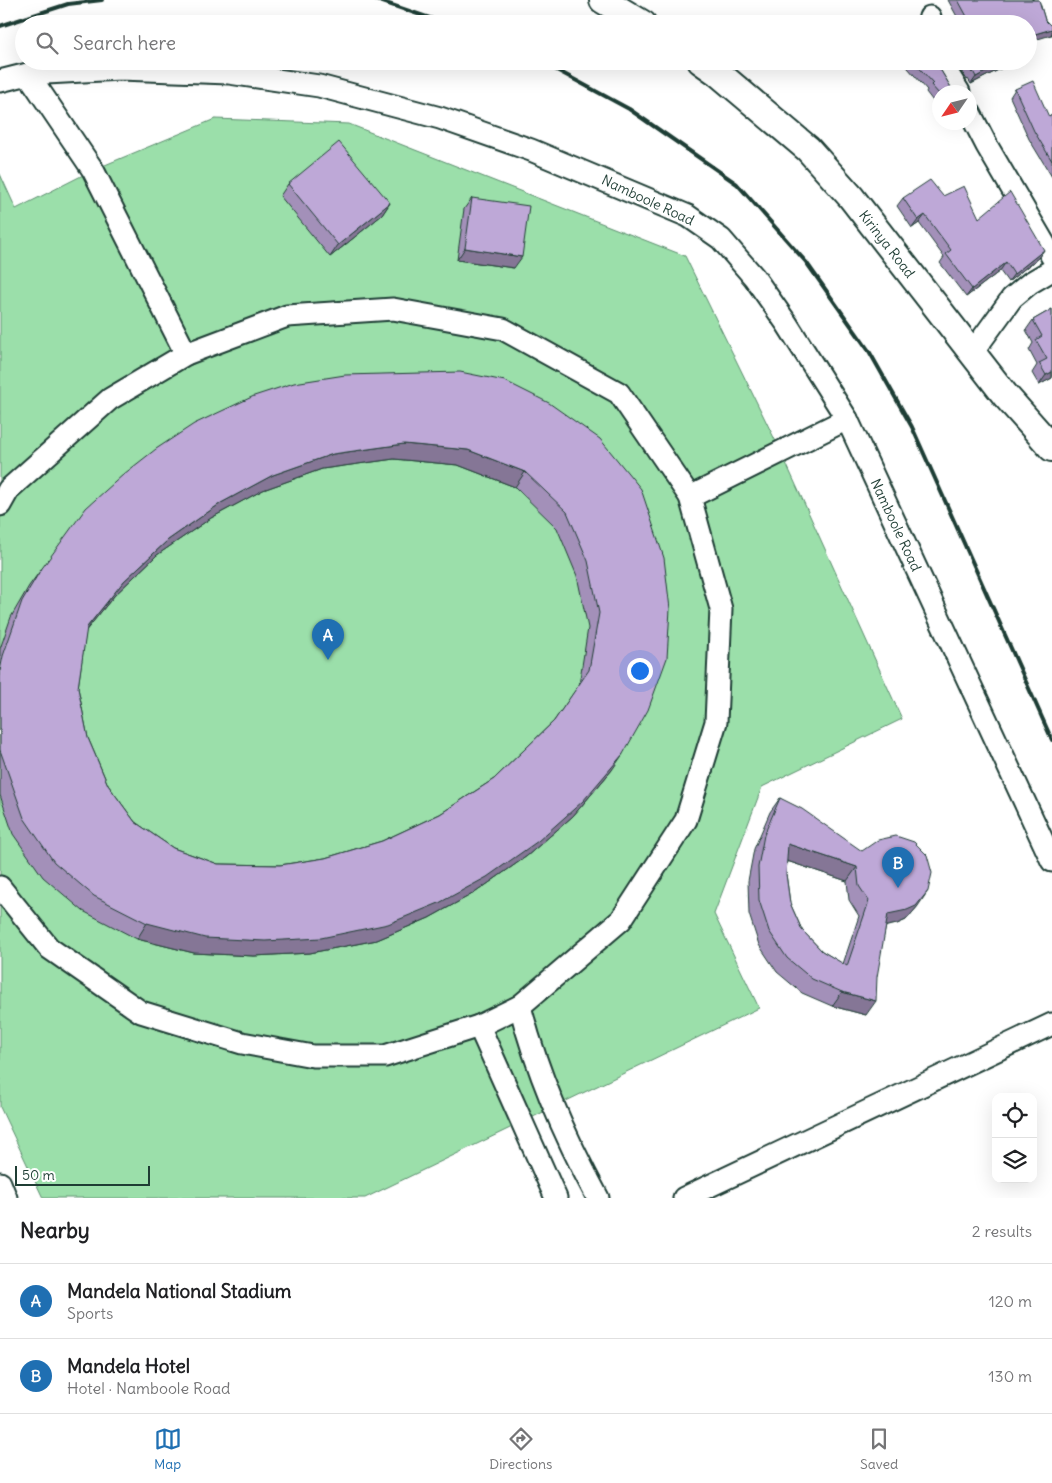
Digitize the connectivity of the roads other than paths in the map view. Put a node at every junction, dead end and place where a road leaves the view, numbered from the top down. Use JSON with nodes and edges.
{"nodes":[{"id":1,"x":603,"y":0,"type":"edge"},
{"id":2,"x":1044,"y":0,"type":"edge"},
{"id":3,"x":628,"y":15,"type":"edge"},
{"id":4,"x":1052,"y":23,"type":"edge"},
{"id":5,"x":102,"y":70,"type":"edge"},
{"id":6,"x":169,"y":70,"type":"edge"},
{"id":7,"x":714,"y":70,"type":"edge"},
{"id":8,"x":946,"y":70,"type":"edge"},
{"id":9,"x":28,"y":74,"type":"junction"},
{"id":10,"x":0,"y":81,"type":"edge"},
{"id":11,"x":955,"y":85,"type":"edge"},
{"id":12,"x":977,"y":127,"type":"edge"},
{"id":13,"x":1052,"y":257,"type":"edge"},
{"id":14,"x":1052,"y":270,"type":"edge"},
{"id":15,"x":972,"y":353,"type":"junction"},
{"id":16,"x":186,"y":354,"type":"junction"},
{"id":17,"x":847,"y":419,"type":"junction"},
{"id":18,"x":1052,"y":448,"type":"edge"},
{"id":19,"x":690,"y":496,"type":"junction"},
{"id":20,"x":0,"y":505,"type":"edge"},
{"id":21,"x":1052,"y":861,"type":"edge"},
{"id":22,"x":0,"y":887,"type":"edge"},
{"id":23,"x":520,"y":1006,"type":"junction"},
{"id":24,"x":1052,"y":1024,"type":"edge"},
{"id":25,"x":479,"y":1026,"type":"junction"},
{"id":26,"x":0,"y":1183,"type":"edge"},
{"id":27,"x":6,"y":1198,"type":"edge"},
{"id":28,"x":556,"y":1198,"type":"edge"},
{"id":29,"x":598,"y":1198,"type":"edge"},
{"id":30,"x":684,"y":1198,"type":"edge"}],
"edges":[{"from":1,"to":3,"type":"main road"},
{"from":2,"to":4,"type":"street"},
{"from":5,"to":9,"type":"street","name":"Namboole Road"},
{"from":6,"to":17,"type":"street","name":"Namboole Road"},
{"from":7,"to":15,"type":"main road","name":"Kirinya Road"},
{"from":8,"to":11,"type":"street"},
{"from":9,"to":10,"type":"street","name":"Namboole Road"},
{"from":9,"to":16,"type":"street"},
{"from":12,"to":13,"type":"street"},
{"from":14,"to":15,"type":"street"},
{"from":15,"to":18,"type":"main road","name":"Kirinya Road"},
{"from":16,"to":19,"type":"street"},
{"from":16,"to":20,"type":"street"},
{"from":17,"to":19,"type":"street"},
{"from":17,"to":21,"type":"street","name":"Namboole Road"},
{"from":19,"to":23,"type":"street"},
{"from":22,"to":25,"type":"street"},
{"from":23,"to":25,"type":"street"},
{"from":23,"to":29,"type":"street"},
{"from":24,"to":30,"type":"street"},
{"from":25,"to":28,"type":"street"},
{"from":26,"to":27,"type":"street"}]}
